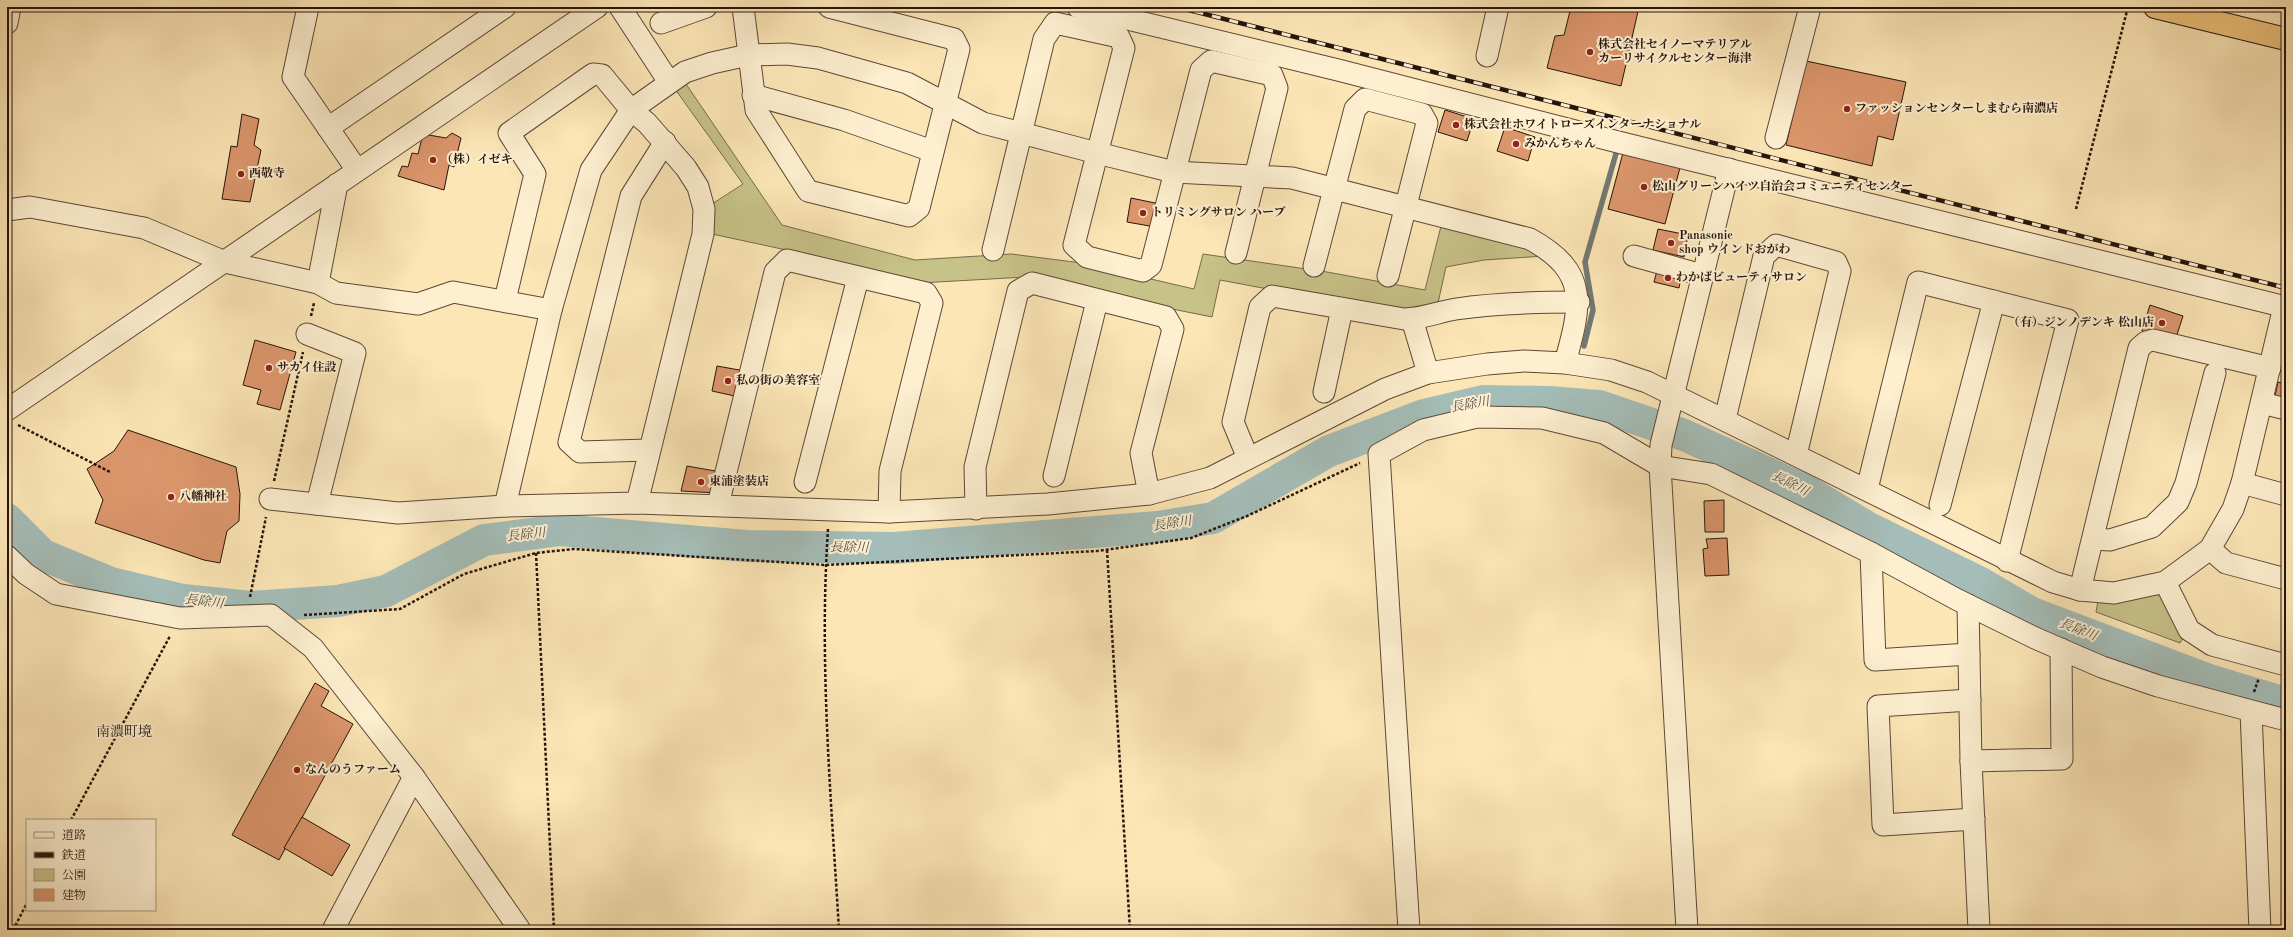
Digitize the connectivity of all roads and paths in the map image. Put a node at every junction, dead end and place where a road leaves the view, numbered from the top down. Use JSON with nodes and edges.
{"nodes":[{"id":1,"x":10,"y":7,"type":"edge"},
{"id":2,"x":308,"y":7,"type":"edge"},
{"id":3,"x":505,"y":7,"type":"edge"},
{"id":4,"x":597,"y":7,"type":"edge"},
{"id":5,"x":620,"y":7,"type":"edge"},
{"id":6,"x":706,"y":7,"type":"edge"},
{"id":7,"x":743,"y":7,"type":"edge"},
{"id":8,"x":829,"y":7,"type":"edge"},
{"id":9,"x":1078,"y":7,"type":"edge"},
{"id":10,"x":1498,"y":7,"type":"edge"},
{"id":11,"x":1810,"y":7,"type":"edge"},
{"id":12,"x":2128,"y":7,"type":"edge"},
{"id":13,"x":2155,"y":7,"type":"edge"},
{"id":14,"x":7,"y":23,"type":"edge"},
{"id":15,"x":661,"y":23,"type":"dead end"},
{"id":16,"x":2286,"y":39,"type":"edge"},
{"id":17,"x":748,"y":55,"type":"junction"},
{"id":18,"x":1487,"y":56,"type":"dead end"},
{"id":19,"x":669,"y":82,"type":"junction"},
{"id":20,"x":753,"y":95,"type":"junction"},
{"id":21,"x":946,"y":103,"type":"junction"},
{"id":22,"x":631,"y":110,"type":"junction"},
{"id":23,"x":328,"y":128,"type":"junction"},
{"id":24,"x":1019,"y":133,"type":"junction"},
{"id":25,"x":1776,"y":138,"type":"dead end"},
{"id":26,"x":665,"y":142,"type":"junction"},
{"id":27,"x":932,"y":151,"type":"junction"},
{"id":28,"x":1097,"y":154,"type":"junction"},
{"id":29,"x":1729,"y":169,"type":"junction"},
{"id":30,"x":357,"y":170,"type":"junction"},
{"id":31,"x":1174,"y":172,"type":"junction"},
{"id":32,"x":1255,"y":177,"type":"junction"},
{"id":33,"x":337,"y":184,"type":"junction"},
{"id":34,"x":1335,"y":188,"type":"junction"},
{"id":35,"x":1406,"y":207,"type":"junction"},
{"id":36,"x":2076,"y":208,"type":"dead end"},
{"id":37,"x":7,"y":210,"type":"edge"},
{"id":38,"x":993,"y":250,"type":"dead end"},
{"id":39,"x":1236,"y":253,"type":"dead end"},
{"id":40,"x":1634,"y":256,"type":"dead end"},
{"id":41,"x":225,"y":262,"type":"junction"},
{"id":42,"x":1314,"y":266,"type":"dead end"},
{"id":43,"x":1702,"y":275,"type":"junction"},
{"id":44,"x":1388,"y":276,"type":"dead end"},
{"id":45,"x":858,"y":278,"type":"junction"},
{"id":46,"x":318,"y":283,"type":"junction"},
{"id":47,"x":505,"y":300,"type":"junction"},
{"id":48,"x":1097,"y":301,"type":"junction"},
{"id":49,"x":1994,"y":301,"type":"junction"},
{"id":50,"x":1579,"y":302,"type":"junction"},
{"id":51,"x":2285,"y":307,"type":"edge"},
{"id":52,"x":1342,"y":309,"type":"junction"},
{"id":53,"x":551,"y":310,"type":"junction"},
{"id":54,"x":1412,"y":319,"type":"junction"},
{"id":55,"x":307,"y":334,"type":"junction"},
{"id":56,"x":1565,"y":363,"type":"junction"},
{"id":57,"x":2270,"y":368,"type":"junction"},
{"id":58,"x":1428,"y":373,"type":"junction"},
{"id":59,"x":2216,"y":373,"type":"dead end"},
{"id":60,"x":1324,"y":392,"type":"dead end"},
{"id":61,"x":1671,"y":401,"type":"junction"},
{"id":62,"x":2262,"y":403,"type":"junction"},
{"id":63,"x":2286,"y":409,"type":"edge"},
{"id":64,"x":10,"y":416,"type":"edge"},
{"id":65,"x":1725,"y":419,"type":"junction"},
{"id":66,"x":650,"y":450,"type":"junction"},
{"id":67,"x":1379,"y":454,"type":"junction"},
{"id":68,"x":1796,"y":455,"type":"junction"},
{"id":69,"x":1248,"y":458,"type":"junction"},
{"id":70,"x":1660,"y":466,"type":"junction"},
{"id":71,"x":110,"y":472,"type":"dead end"},
{"id":72,"x":1054,"y":476,"type":"dead end"},
{"id":73,"x":805,"y":482,"type":"dead end"},
{"id":74,"x":2242,"y":484,"type":"junction"},
{"id":75,"x":1867,"y":489,"type":"junction"},
{"id":76,"x":1149,"y":494,"type":"junction"},
{"id":77,"x":2286,"y":494,"type":"edge"},
{"id":78,"x":270,"y":499,"type":"junction"},
{"id":79,"x":637,"y":503,"type":"junction"},
{"id":80,"x":317,"y":504,"type":"junction"},
{"id":81,"x":718,"y":505,"type":"junction"},
{"id":82,"x":1940,"y":505,"type":"dead end"},
{"id":83,"x":505,"y":506,"type":"junction"},
{"id":84,"x":976,"y":509,"type":"junction"},
{"id":85,"x":889,"y":512,"type":"junction"},
{"id":86,"x":829,"y":526,"type":"dead end"},
{"id":87,"x":2094,"y":539,"type":"junction"},
{"id":88,"x":2210,"y":549,"type":"junction"},
{"id":89,"x":1107,"y":550,"type":"junction"},
{"id":90,"x":536,"y":553,"type":"junction"},
{"id":91,"x":1871,"y":553,"type":"junction"},
{"id":92,"x":7,"y":556,"type":"edge"},
{"id":93,"x":2007,"y":561,"type":"junction"},
{"id":94,"x":826,"y":565,"type":"junction"},
{"id":95,"x":2286,"y":579,"type":"edge"},
{"id":96,"x":251,"y":582,"type":"dead end"},
{"id":97,"x":2164,"y":582,"type":"junction"},
{"id":98,"x":2080,"y":590,"type":"junction"},
{"id":99,"x":1968,"y":605,"type":"junction"},
{"id":100,"x":303,"y":615,"type":"dead end"},
{"id":101,"x":180,"y":618,"type":"junction"},
{"id":102,"x":2061,"y":649,"type":"junction"},
{"id":103,"x":1969,"y":654,"type":"junction"},
{"id":104,"x":2286,"y":665,"type":"edge"},
{"id":105,"x":2260,"y":676,"type":"dead end"},
{"id":106,"x":1970,"y":700,"type":"junction"},
{"id":107,"x":2252,"y":703,"type":"junction"},
{"id":108,"x":2286,"y":720,"type":"edge"},
{"id":109,"x":1971,"y":761,"type":"junction"},
{"id":110,"x":414,"y":777,"type":"junction"},
{"id":111,"x":72,"y":819,"type":"edge"},
{"id":112,"x":1974,"y":819,"type":"junction"},
{"id":113,"x":26,"y":905,"type":"edge"},
{"id":114,"x":13,"y":930,"type":"edge"},
{"id":115,"x":333,"y":930,"type":"edge"},
{"id":116,"x":520,"y":930,"type":"edge"},
{"id":117,"x":554,"y":930,"type":"edge"},
{"id":118,"x":839,"y":930,"type":"edge"},
{"id":119,"x":1130,"y":930,"type":"edge"},
{"id":120,"x":1409,"y":930,"type":"edge"},
{"id":121,"x":1687,"y":930,"type":"edge"},
{"id":122,"x":1979,"y":930,"type":"edge"},
{"id":123,"x":2260,"y":930,"type":"edge"}],
"edges":[{"from":1,"to":14,"type":"street"},
{"from":2,"to":23,"type":"street"},
{"from":3,"to":23,"type":"street"},
{"from":4,"to":30,"type":"street"},
{"from":5,"to":19,"type":"street"},
{"from":6,"to":15,"type":"street"},
{"from":7,"to":17,"type":"street"},
{"from":8,"to":21,"type":"street"},
{"from":9,"to":29,"type":"street"},
{"from":10,"to":18,"type":"street"},
{"from":11,"to":25,"type":"street"},
{"from":12,"to":36,"type":"path"},
{"from":13,"to":16,"type":"highway"},
{"from":17,"to":19,"type":"street"},
{"from":17,"to":20,"type":"street"},
{"from":17,"to":21,"type":"street"},
{"from":19,"to":22,"type":"street"},
{"from":20,"to":27,"type":"street"},
{"from":20,"to":27,"type":"street"},
{"from":21,"to":24,"type":"street"},
{"from":21,"to":27,"type":"street"},
{"from":22,"to":26,"type":"street"},
{"from":22,"to":47,"type":"street"},
{"from":22,"to":53,"type":"street"},
{"from":23,"to":30,"type":"street"},
{"from":24,"to":28,"type":"street"},
{"from":24,"to":28,"type":"street"},
{"from":24,"to":38,"type":"street"},
{"from":26,"to":66,"type":"street"},
{"from":26,"to":66,"type":"street"},
{"from":28,"to":31,"type":"street"},
{"from":28,"to":31,"type":"street"},
{"from":29,"to":43,"type":"street"},
{"from":29,"to":51,"type":"street"},
{"from":30,"to":33,"type":"street"},
{"from":31,"to":32,"type":"street"},
{"from":31,"to":32,"type":"street"},
{"from":32,"to":34,"type":"street"},
{"from":32,"to":39,"type":"street"},
{"from":33,"to":41,"type":"street"},
{"from":33,"to":46,"type":"street"},
{"from":34,"to":35,"type":"street"},
{"from":34,"to":35,"type":"street"},
{"from":34,"to":42,"type":"street"},
{"from":35,"to":44,"type":"street"},
{"from":35,"to":50,"type":"street"},
{"from":37,"to":41,"type":"street"},
{"from":40,"to":43,"type":"street"},
{"from":41,"to":46,"type":"street"},
{"from":41,"to":64,"type":"street"},
{"from":43,"to":61,"type":"street"},
{"from":45,"to":73,"type":"street"},
{"from":45,"to":81,"type":"street"},
{"from":45,"to":85,"type":"street"},
{"from":46,"to":47,"type":"street"},
{"from":46,"to":55,"type":"path"},
{"from":47,"to":53,"type":"street"},
{"from":48,"to":72,"type":"street"},
{"from":48,"to":76,"type":"street"},
{"from":48,"to":84,"type":"street"},
{"from":49,"to":75,"type":"street"},
{"from":49,"to":82,"type":"street"},
{"from":49,"to":93,"type":"street"},
{"from":50,"to":54,"type":"street"},
{"from":50,"to":56,"type":"street"},
{"from":51,"to":57,"type":"street"},
{"from":52,"to":54,"type":"street"},
{"from":52,"to":60,"type":"street"},
{"from":52,"to":69,"type":"street"},
{"from":53,"to":83,"type":"street"},
{"from":54,"to":58,"type":"street"},
{"from":55,"to":78,"type":"path"},
{"from":55,"to":80,"type":"street"},
{"from":56,"to":58,"type":"street"},
{"from":56,"to":61,"type":"street"},
{"from":57,"to":62,"type":"street"},
{"from":57,"to":87,"type":"street"},
{"from":58,"to":69,"type":"street"},
{"from":59,"to":87,"type":"street"},
{"from":61,"to":65,"type":"street"},
{"from":61,"to":70,"type":"street"},
{"from":62,"to":63,"type":"street"},
{"from":62,"to":74,"type":"street"},
{"from":64,"to":71,"type":"path"},
{"from":65,"to":68,"type":"street"},
{"from":65,"to":68,"type":"street"},
{"from":66,"to":79,"type":"street"},
{"from":67,"to":70,"type":"street"},
{"from":67,"to":89,"type":"path"},
{"from":67,"to":120,"type":"street"},
{"from":68,"to":75,"type":"street"},
{"from":69,"to":76,"type":"street"},
{"from":70,"to":91,"type":"street"},
{"from":70,"to":121,"type":"street"},
{"from":74,"to":77,"type":"street"},
{"from":74,"to":88,"type":"street"},
{"from":75,"to":93,"type":"street"},
{"from":76,"to":84,"type":"street"},
{"from":78,"to":80,"type":"street"},
{"from":78,"to":96,"type":"path"},
{"from":79,"to":81,"type":"street"},
{"from":79,"to":83,"type":"street"},
{"from":80,"to":83,"type":"street"},
{"from":81,"to":85,"type":"street"},
{"from":84,"to":85,"type":"street"},
{"from":86,"to":94,"type":"path"},
{"from":87,"to":98,"type":"street"},
{"from":88,"to":95,"type":"street"},
{"from":88,"to":97,"type":"street"},
{"from":89,"to":94,"type":"path"},
{"from":89,"to":119,"type":"path"},
{"from":90,"to":94,"type":"path"},
{"from":90,"to":100,"type":"path"},
{"from":90,"to":117,"type":"path"},
{"from":91,"to":99,"type":"street"},
{"from":91,"to":103,"type":"street"},
{"from":92,"to":101,"type":"street"},
{"from":93,"to":98,"type":"street"},
{"from":94,"to":118,"type":"path"},
{"from":97,"to":98,"type":"street"},
{"from":97,"to":104,"type":"street"},
{"from":99,"to":102,"type":"street"},
{"from":99,"to":103,"type":"street"},
{"from":101,"to":110,"type":"street"},
{"from":101,"to":111,"type":"path"},
{"from":102,"to":107,"type":"street"},
{"from":102,"to":109,"type":"street"},
{"from":103,"to":106,"type":"street"},
{"from":105,"to":107,"type":"path"},
{"from":106,"to":109,"type":"street"},
{"from":106,"to":112,"type":"street"},
{"from":107,"to":108,"type":"street"},
{"from":107,"to":123,"type":"street"},
{"from":109,"to":112,"type":"street"},
{"from":110,"to":115,"type":"street"},
{"from":110,"to":116,"type":"street"},
{"from":112,"to":122,"type":"street"},
{"from":113,"to":114,"type":"path"}]}
